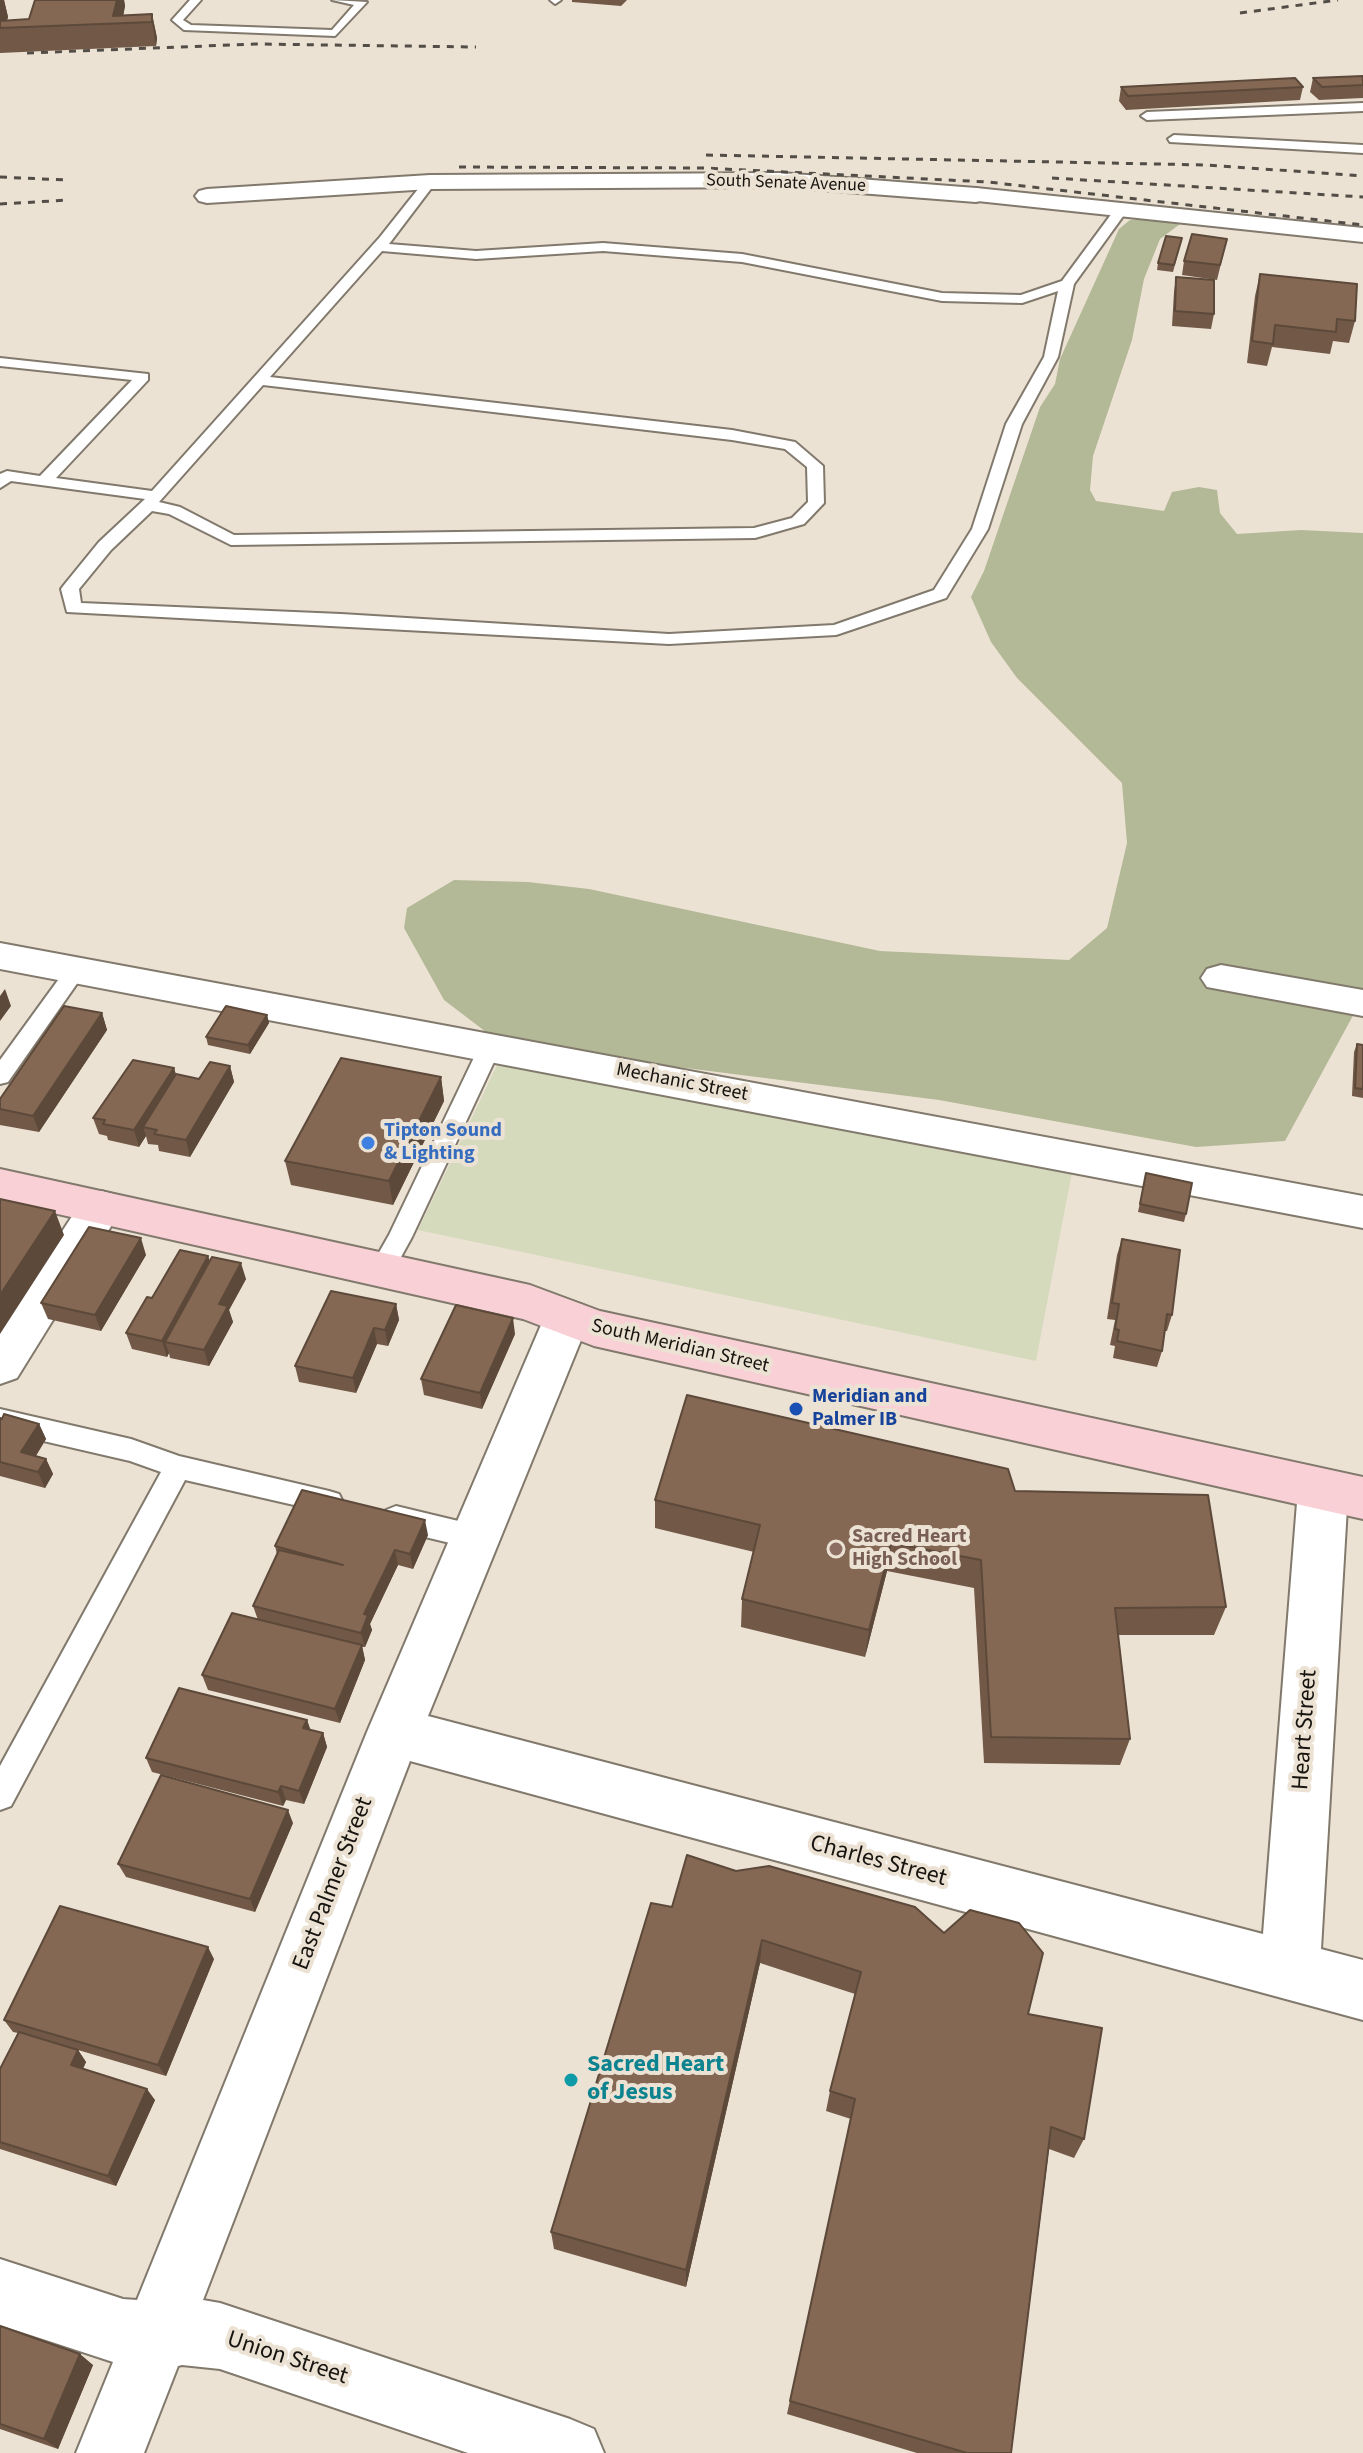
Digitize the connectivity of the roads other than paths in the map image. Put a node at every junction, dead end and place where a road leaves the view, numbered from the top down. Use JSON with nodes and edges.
{"nodes":[{"id":1,"x":196,"y":0,"type":"edge"},
{"id":2,"x":337,"y":0,"type":"edge"},
{"id":3,"x":1363,"y":107,"type":"edge"},
{"id":4,"x":1147,"y":116,"type":"edge"},
{"id":5,"x":1174,"y":139,"type":"dead end"},
{"id":6,"x":1363,"y":149,"type":"edge"},
{"id":7,"x":430,"y":182,"type":"junction"},
{"id":8,"x":207,"y":196,"type":"dead end"},
{"id":9,"x":1123,"y":208,"type":"junction"},
{"id":10,"x":1363,"y":235,"type":"edge"},
{"id":11,"x":377,"y":247,"type":"junction"},
{"id":12,"x":1067,"y":284,"type":"junction"},
{"id":13,"x":0,"y":362,"type":"edge"},
{"id":14,"x":259,"y":380,"type":"junction"},
{"id":15,"x":2,"y":478,"type":"edge"},
{"id":16,"x":44,"y":481,"type":"junction"},
{"id":17,"x":152,"y":501,"type":"junction"},
{"id":18,"x":0,"y":956,"type":"edge"},
{"id":19,"x":76,"y":970,"type":"junction"},
{"id":20,"x":1221,"y":978,"type":"dead end"},
{"id":21,"x":1363,"y":1003,"type":"edge"},
{"id":22,"x":490,"y":1047,"type":"junction"},
{"id":23,"x":0,"y":1076,"type":"edge"},
{"id":24,"x":0,"y":1185,"type":"edge"},
{"id":25,"x":101,"y":1207,"type":"junction"},
{"id":26,"x":1363,"y":1212,"type":"edge"},
{"id":27,"x":381,"y":1270,"type":"junction"},
{"id":28,"x":567,"y":1318,"type":"junction"},
{"id":29,"x":0,"y":1365,"type":"edge"},
{"id":30,"x":0,"y":1420,"type":"edge"},
{"id":31,"x":178,"y":1467,"type":"junction"},
{"id":32,"x":1343,"y":1494,"type":"edge"},
{"id":33,"x":475,"y":1537,"type":"junction"},
{"id":34,"x":394,"y":1732,"type":"junction"},
{"id":35,"x":0,"y":1796,"type":"edge"},
{"id":36,"x":1290,"y":1971,"type":"junction"},
{"id":37,"x":1363,"y":1990,"type":"edge"},
{"id":38,"x":0,"y":2292,"type":"edge"},
{"id":39,"x":158,"y":2333,"type":"junction"},
{"id":40,"x":110,"y":2453,"type":"edge"},
{"id":41,"x":570,"y":2453,"type":"edge"}],
"edges":[{"from":1,"to":2,"type":"lane"},
{"from":3,"to":4,"type":"lane"},
{"from":5,"to":6,"type":"lane"},
{"from":7,"to":8,"type":"street","name":"South Senate Avenue"},
{"from":7,"to":9,"type":"street","name":"South Senate Avenue"},
{"from":7,"to":11,"type":"lane"},
{"from":9,"to":10,"type":"street","name":"South Senate Avenue"},
{"from":9,"to":12,"type":"lane"},
{"from":11,"to":12,"type":"lane"},
{"from":11,"to":14,"type":"lane"},
{"from":12,"to":17,"type":"lane"},
{"from":13,"to":16,"type":"lane"},
{"from":14,"to":17,"type":"lane"},
{"from":14,"to":17,"type":"lane"},
{"from":15,"to":16,"type":"lane"},
{"from":16,"to":17,"type":"lane"},
{"from":18,"to":19,"type":"street","name":"Mechanic Street"},
{"from":19,"to":22,"type":"street","name":"Mechanic Street"},
{"from":19,"to":23,"type":"lane"},
{"from":20,"to":21,"type":"street"},
{"from":22,"to":26,"type":"street","name":"Mechanic Street"},
{"from":22,"to":27,"type":"lane"},
{"from":24,"to":25,"type":"main road","name":"South Meridian Street"},
{"from":25,"to":27,"type":"main road","name":"South Meridian Street"},
{"from":25,"to":29,"type":"street"},
{"from":27,"to":28,"type":"main road","name":"South Meridian Street"},
{"from":28,"to":32,"type":"main road","name":"South Meridian Street"},
{"from":28,"to":33,"type":"street","name":"East Palmer Street"},
{"from":30,"to":31,"type":"lane"},
{"from":31,"to":33,"type":"lane"},
{"from":31,"to":35,"type":"lane"},
{"from":32,"to":36,"type":"street","name":"Heart Street"},
{"from":33,"to":34,"type":"street","name":"East Palmer Street"},
{"from":34,"to":36,"type":"street","name":"Charles Street"},
{"from":34,"to":39,"type":"street","name":"East Palmer Street"},
{"from":36,"to":37,"type":"street","name":"Charles Street"},
{"from":38,"to":39,"type":"street","name":"Union Street"},
{"from":39,"to":40,"type":"street","name":"East Palmer Street"},
{"from":39,"to":41,"type":"street","name":"Union Street"}]}
